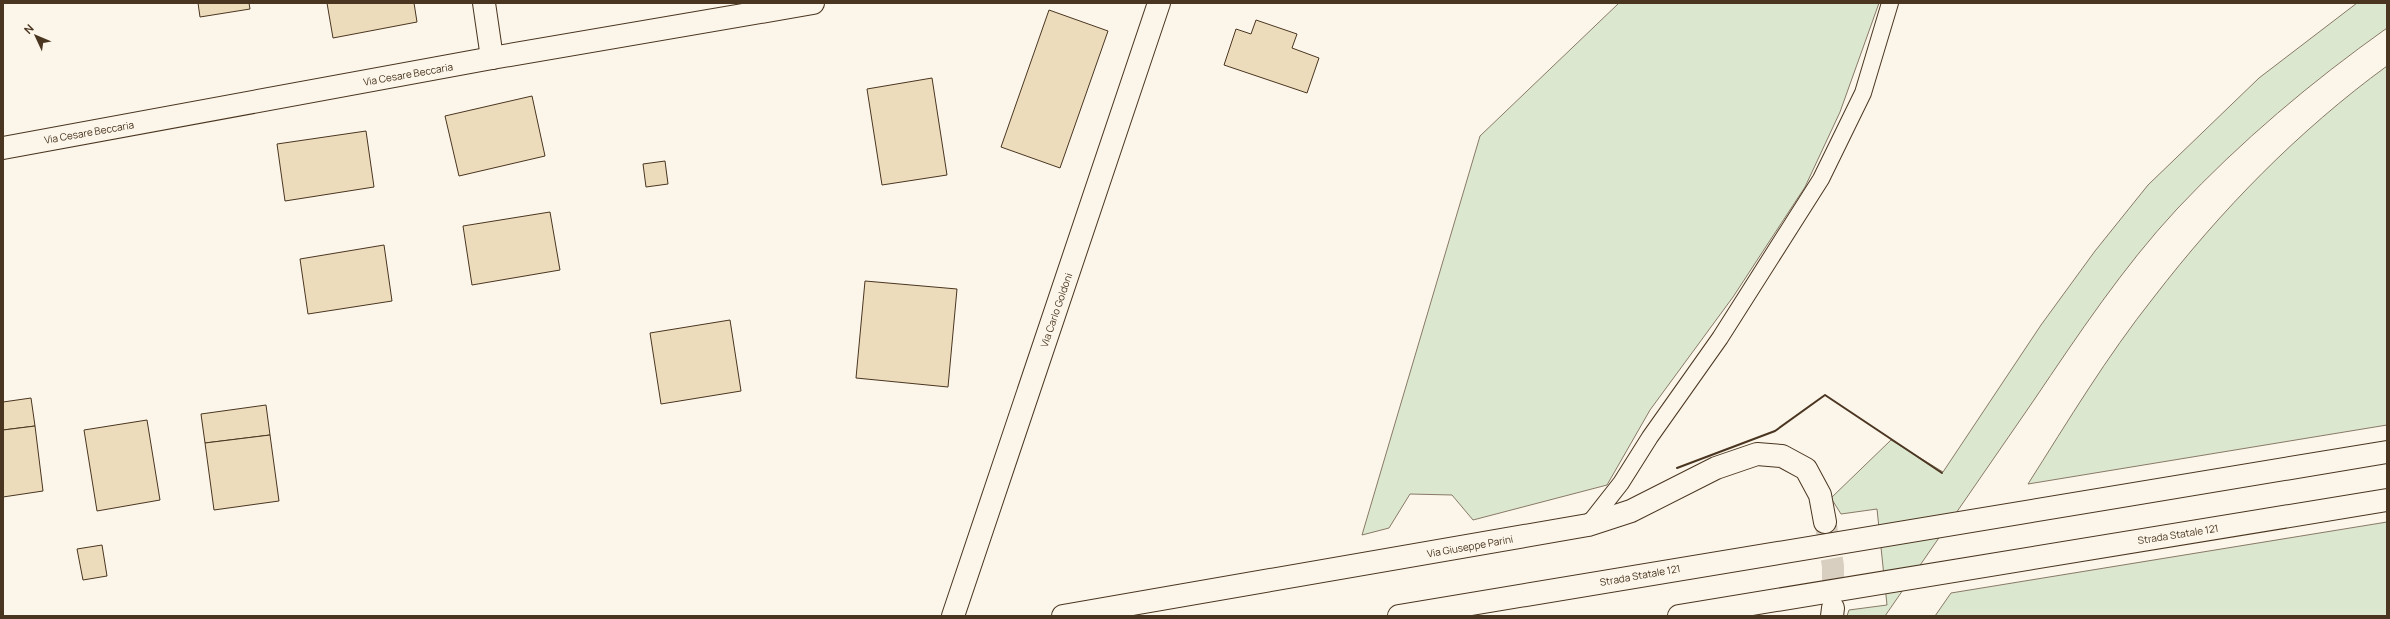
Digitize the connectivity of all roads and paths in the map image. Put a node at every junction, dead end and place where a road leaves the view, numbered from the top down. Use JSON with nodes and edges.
{"nodes":[{"id":1,"x":484,"y":3,"type":"edge"},
{"id":2,"x":813,"y":3,"type":"edge"},
{"id":3,"x":1159,"y":3,"type":"edge"},
{"id":4,"x":1890,"y":3,"type":"edge"},
{"id":5,"x":492,"y":58,"type":"junction"},
{"id":6,"x":3,"y":148,"type":"edge"},
{"id":7,"x":2387,"y":452,"type":"edge"},
{"id":8,"x":2387,"y":500,"type":"edge"},
{"id":9,"x":1825,"y":522,"type":"tunnel mouth"},
{"id":10,"x":1588,"y":525,"type":"junction"},
{"id":11,"x":953,"y":616,"type":"edge"},
{"id":12,"x":1062,"y":616,"type":"edge"},
{"id":13,"x":1399,"y":616,"type":"edge"},
{"id":14,"x":1679,"y":616,"type":"edge"}],
"edges":[{"from":1,"to":5,"type":"street"},
{"from":2,"to":5,"type":"street","name":"Via Cesare Beccaria"},
{"from":3,"to":11,"type":"street","name":"Via Carlo Goldoni"},
{"from":4,"to":10,"type":"lane"},
{"from":5,"to":6,"type":"street","name":"Via Cesare Beccaria"},
{"from":7,"to":13,"type":"street","name":"Strada Statale 121"},
{"from":8,"to":14,"type":"street","name":"Strada Statale 121"},
{"from":9,"to":10,"type":"street","name":"Via Giuseppe Parini"},
{"from":10,"to":12,"type":"street","name":"Via Giuseppe Parini"}]}
